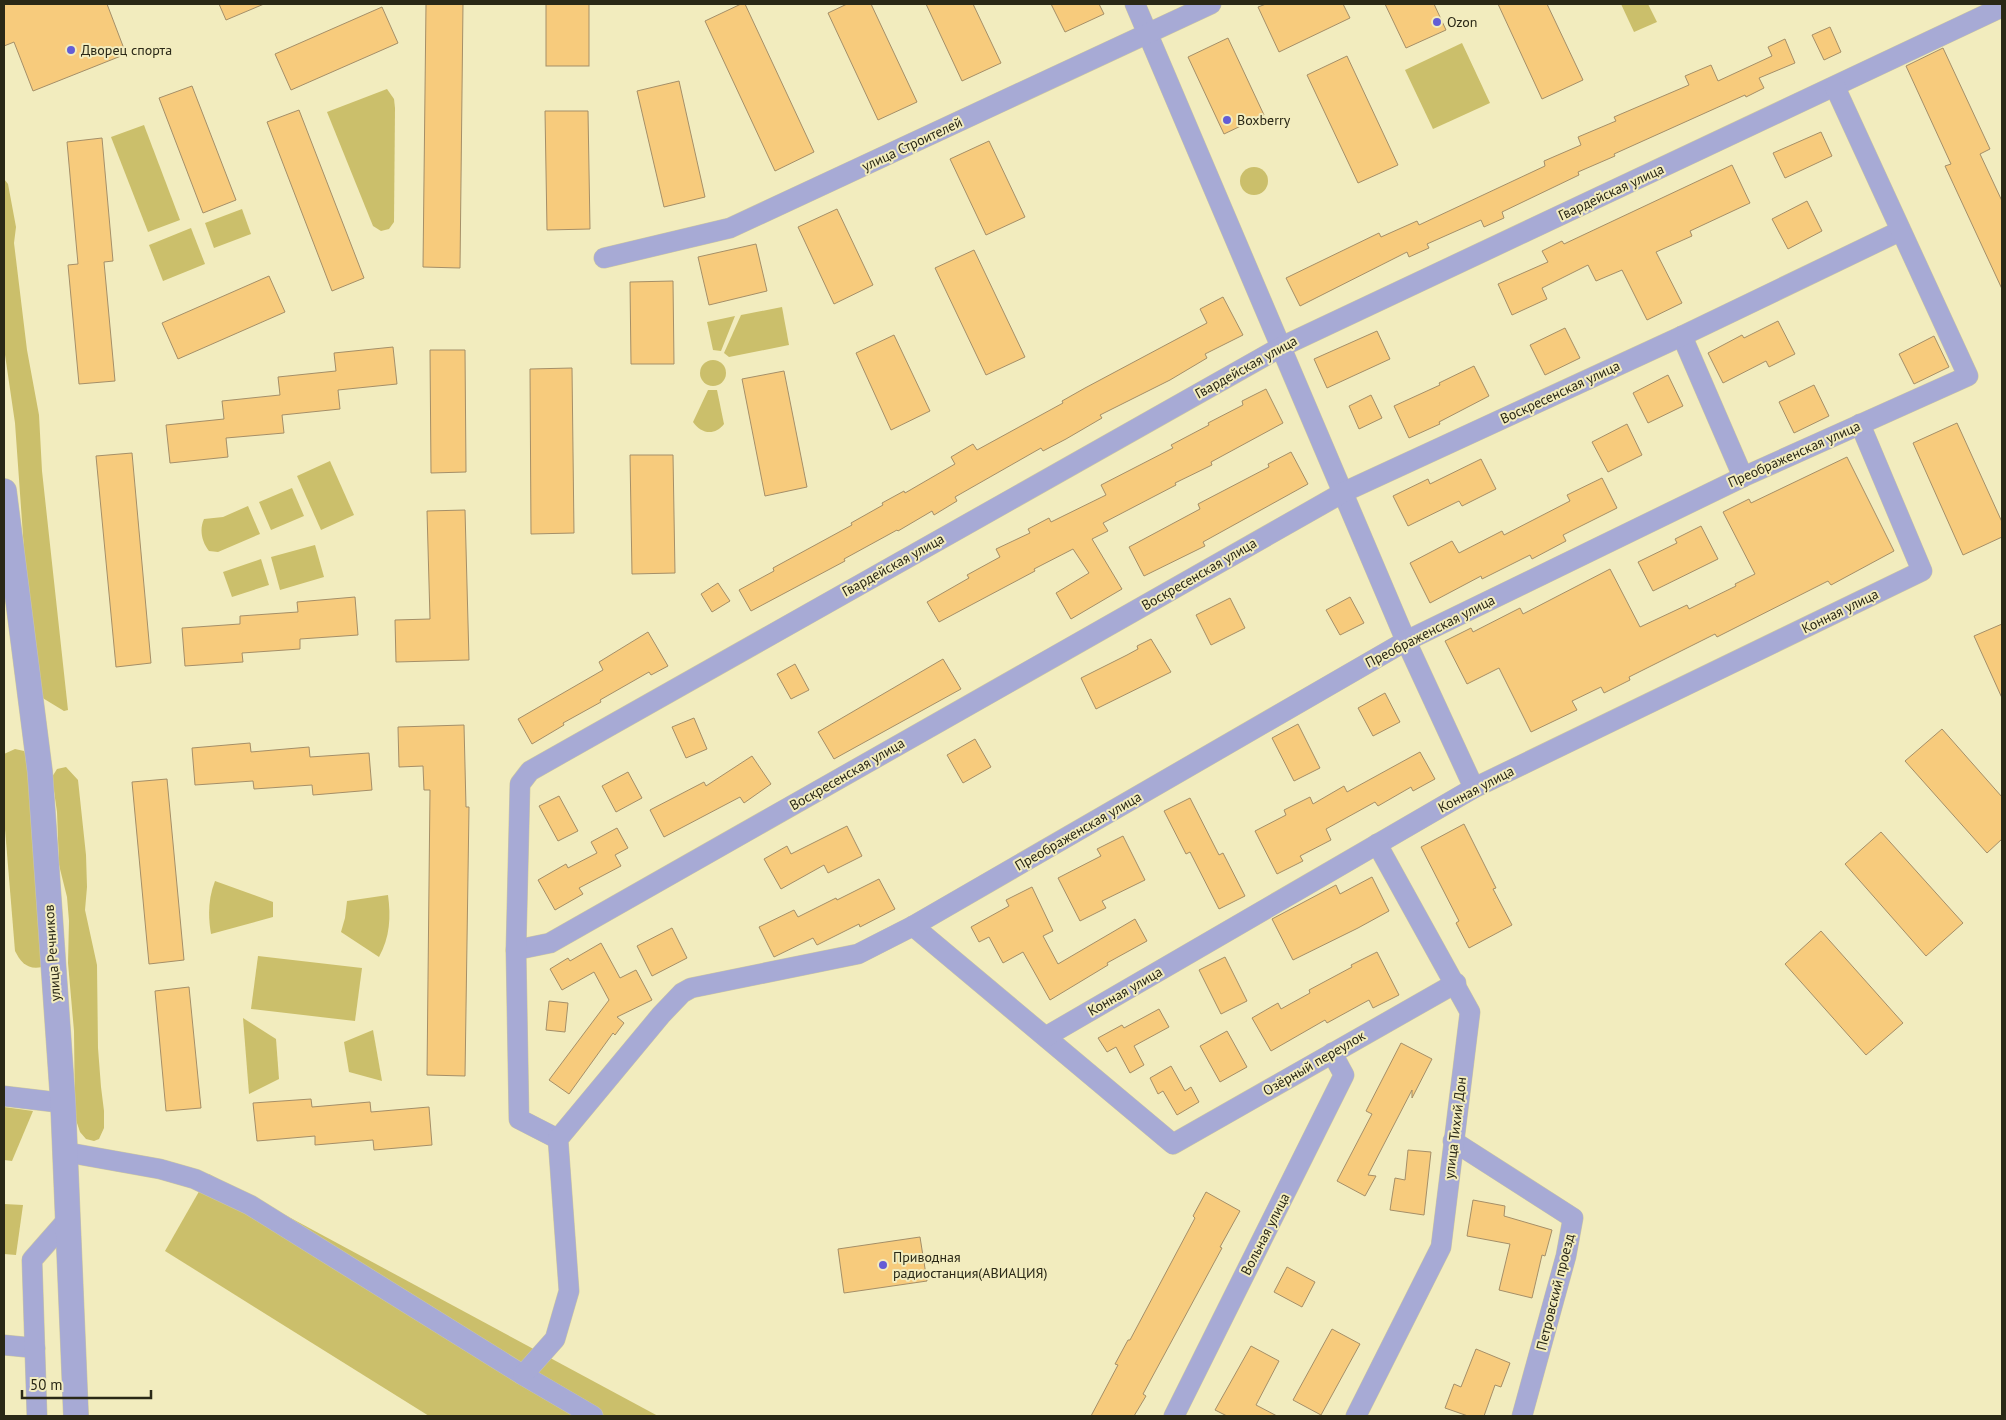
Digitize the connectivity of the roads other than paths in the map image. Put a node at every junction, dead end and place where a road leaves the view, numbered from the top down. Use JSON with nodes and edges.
{"nodes":[{"id":1,"x":1135,"y":4,"type":"edge"},
{"id":2,"x":1211,"y":4,"type":"edge"},
{"id":3,"x":2002,"y":6,"type":"edge"},
{"id":4,"x":1148,"y":33,"type":"junction"},
{"id":5,"x":1834,"y":87,"type":"junction"},
{"id":6,"x":1900,"y":231,"type":"junction"},
{"id":7,"x":604,"y":258,"type":"dead end"},
{"id":8,"x":1682,"y":336,"type":"junction"},
{"id":9,"x":1281,"y":347,"type":"junction"},
{"id":10,"x":1860,"y":424,"type":"junction"},
{"id":11,"x":1744,"y":477,"type":"junction"},
{"id":12,"x":4,"y":491,"type":"edge"},
{"id":13,"x":1344,"y":492,"type":"junction"},
{"id":14,"x":1406,"y":641,"type":"junction"},
{"id":15,"x":1474,"y":788,"type":"junction"},
{"id":16,"x":1377,"y":844,"type":"junction"},
{"id":17,"x":914,"y":926,"type":"junction"},
{"id":18,"x":516,"y":950,"type":"junction"},
{"id":19,"x":1456,"y":983,"type":"junction"},
{"id":20,"x":1047,"y":1036,"type":"junction"},
{"id":21,"x":1332,"y":1053,"type":"junction"},
{"id":22,"x":4,"y":1096,"type":"edge"},
{"id":23,"x":62,"y":1103,"type":"junction"},
{"id":24,"x":558,"y":1139,"type":"junction"},
{"id":25,"x":1453,"y":1140,"type":"junction"},
{"id":26,"x":65,"y":1152,"type":"junction"},
{"id":27,"x":68,"y":1219,"type":"junction"},
{"id":28,"x":4,"y":1345,"type":"edge"},
{"id":29,"x":35,"y":1348,"type":"junction"},
{"id":30,"x":523,"y":1375,"type":"junction"},
{"id":31,"x":36,"y":1416,"type":"edge"},
{"id":32,"x":76,"y":1416,"type":"edge"},
{"id":33,"x":593,"y":1416,"type":"edge"},
{"id":34,"x":1174,"y":1416,"type":"edge"},
{"id":35,"x":1356,"y":1416,"type":"edge"},
{"id":36,"x":1522,"y":1416,"type":"edge"}],
"edges":[{"from":1,"to":4,"type":"street"},
{"from":2,"to":4,"type":"street","name":"улица Строителей"},
{"from":3,"to":5,"type":"street","name":"Гвардейская улица"},
{"from":4,"to":7,"type":"street","name":"улица Строителей"},
{"from":4,"to":9,"type":"street"},
{"from":5,"to":6,"type":"street"},
{"from":5,"to":9,"type":"street","name":"Гвардейская улица"},
{"from":6,"to":8,"type":"street","name":"Воскресенская улица"},
{"from":6,"to":10,"type":"street","name":"Преображенская улица"},
{"from":8,"to":11,"type":"street"},
{"from":8,"to":13,"type":"street","name":"Воскресенская улица"},
{"from":9,"to":13,"type":"street"},
{"from":9,"to":18,"type":"street","name":"Гвардейская улица"},
{"from":10,"to":11,"type":"street","name":"Преображенская улица"},
{"from":10,"to":15,"type":"street","name":"Конная улица"},
{"from":11,"to":14,"type":"street","name":"Преображенская улица"},
{"from":12,"to":23,"type":"street","name":"улица Речников"},
{"from":13,"to":14,"type":"street"},
{"from":13,"to":18,"type":"street","name":"Воскресенская улица"},
{"from":14,"to":15,"type":"street"},
{"from":14,"to":17,"type":"street","name":"Преображенская улица"},
{"from":15,"to":16,"type":"street","name":"Конная улица"},
{"from":16,"to":19,"type":"street","name":"улица Тихий Дон"},
{"from":16,"to":20,"type":"street","name":"Конная улица"},
{"from":17,"to":20,"type":"street"},
{"from":17,"to":24,"type":"street","name":"Преображенская улица"},
{"from":18,"to":24,"type":"street"},
{"from":19,"to":21,"type":"street","name":"Озёрный переулок"},
{"from":19,"to":25,"type":"street","name":"улица Тихий Дон"},
{"from":20,"to":21,"type":"street","name":"Озёрный переулок"},
{"from":21,"to":34,"type":"street","name":"Вольная улица"},
{"from":22,"to":23,"type":"street"},
{"from":23,"to":26,"type":"street","name":"улица Речников"},
{"from":24,"to":30,"type":"street"},
{"from":25,"to":35,"type":"street","name":"улица Тихий Дон"},
{"from":25,"to":36,"type":"street","name":"Петровский проезд"},
{"from":26,"to":27,"type":"street","name":"улица Речников"},
{"from":26,"to":30,"type":"street"},
{"from":27,"to":29,"type":"street"},
{"from":27,"to":32,"type":"street","name":"улица Речников"},
{"from":28,"to":29,"type":"street"},
{"from":29,"to":31,"type":"street"},
{"from":30,"to":33,"type":"street"}]}
